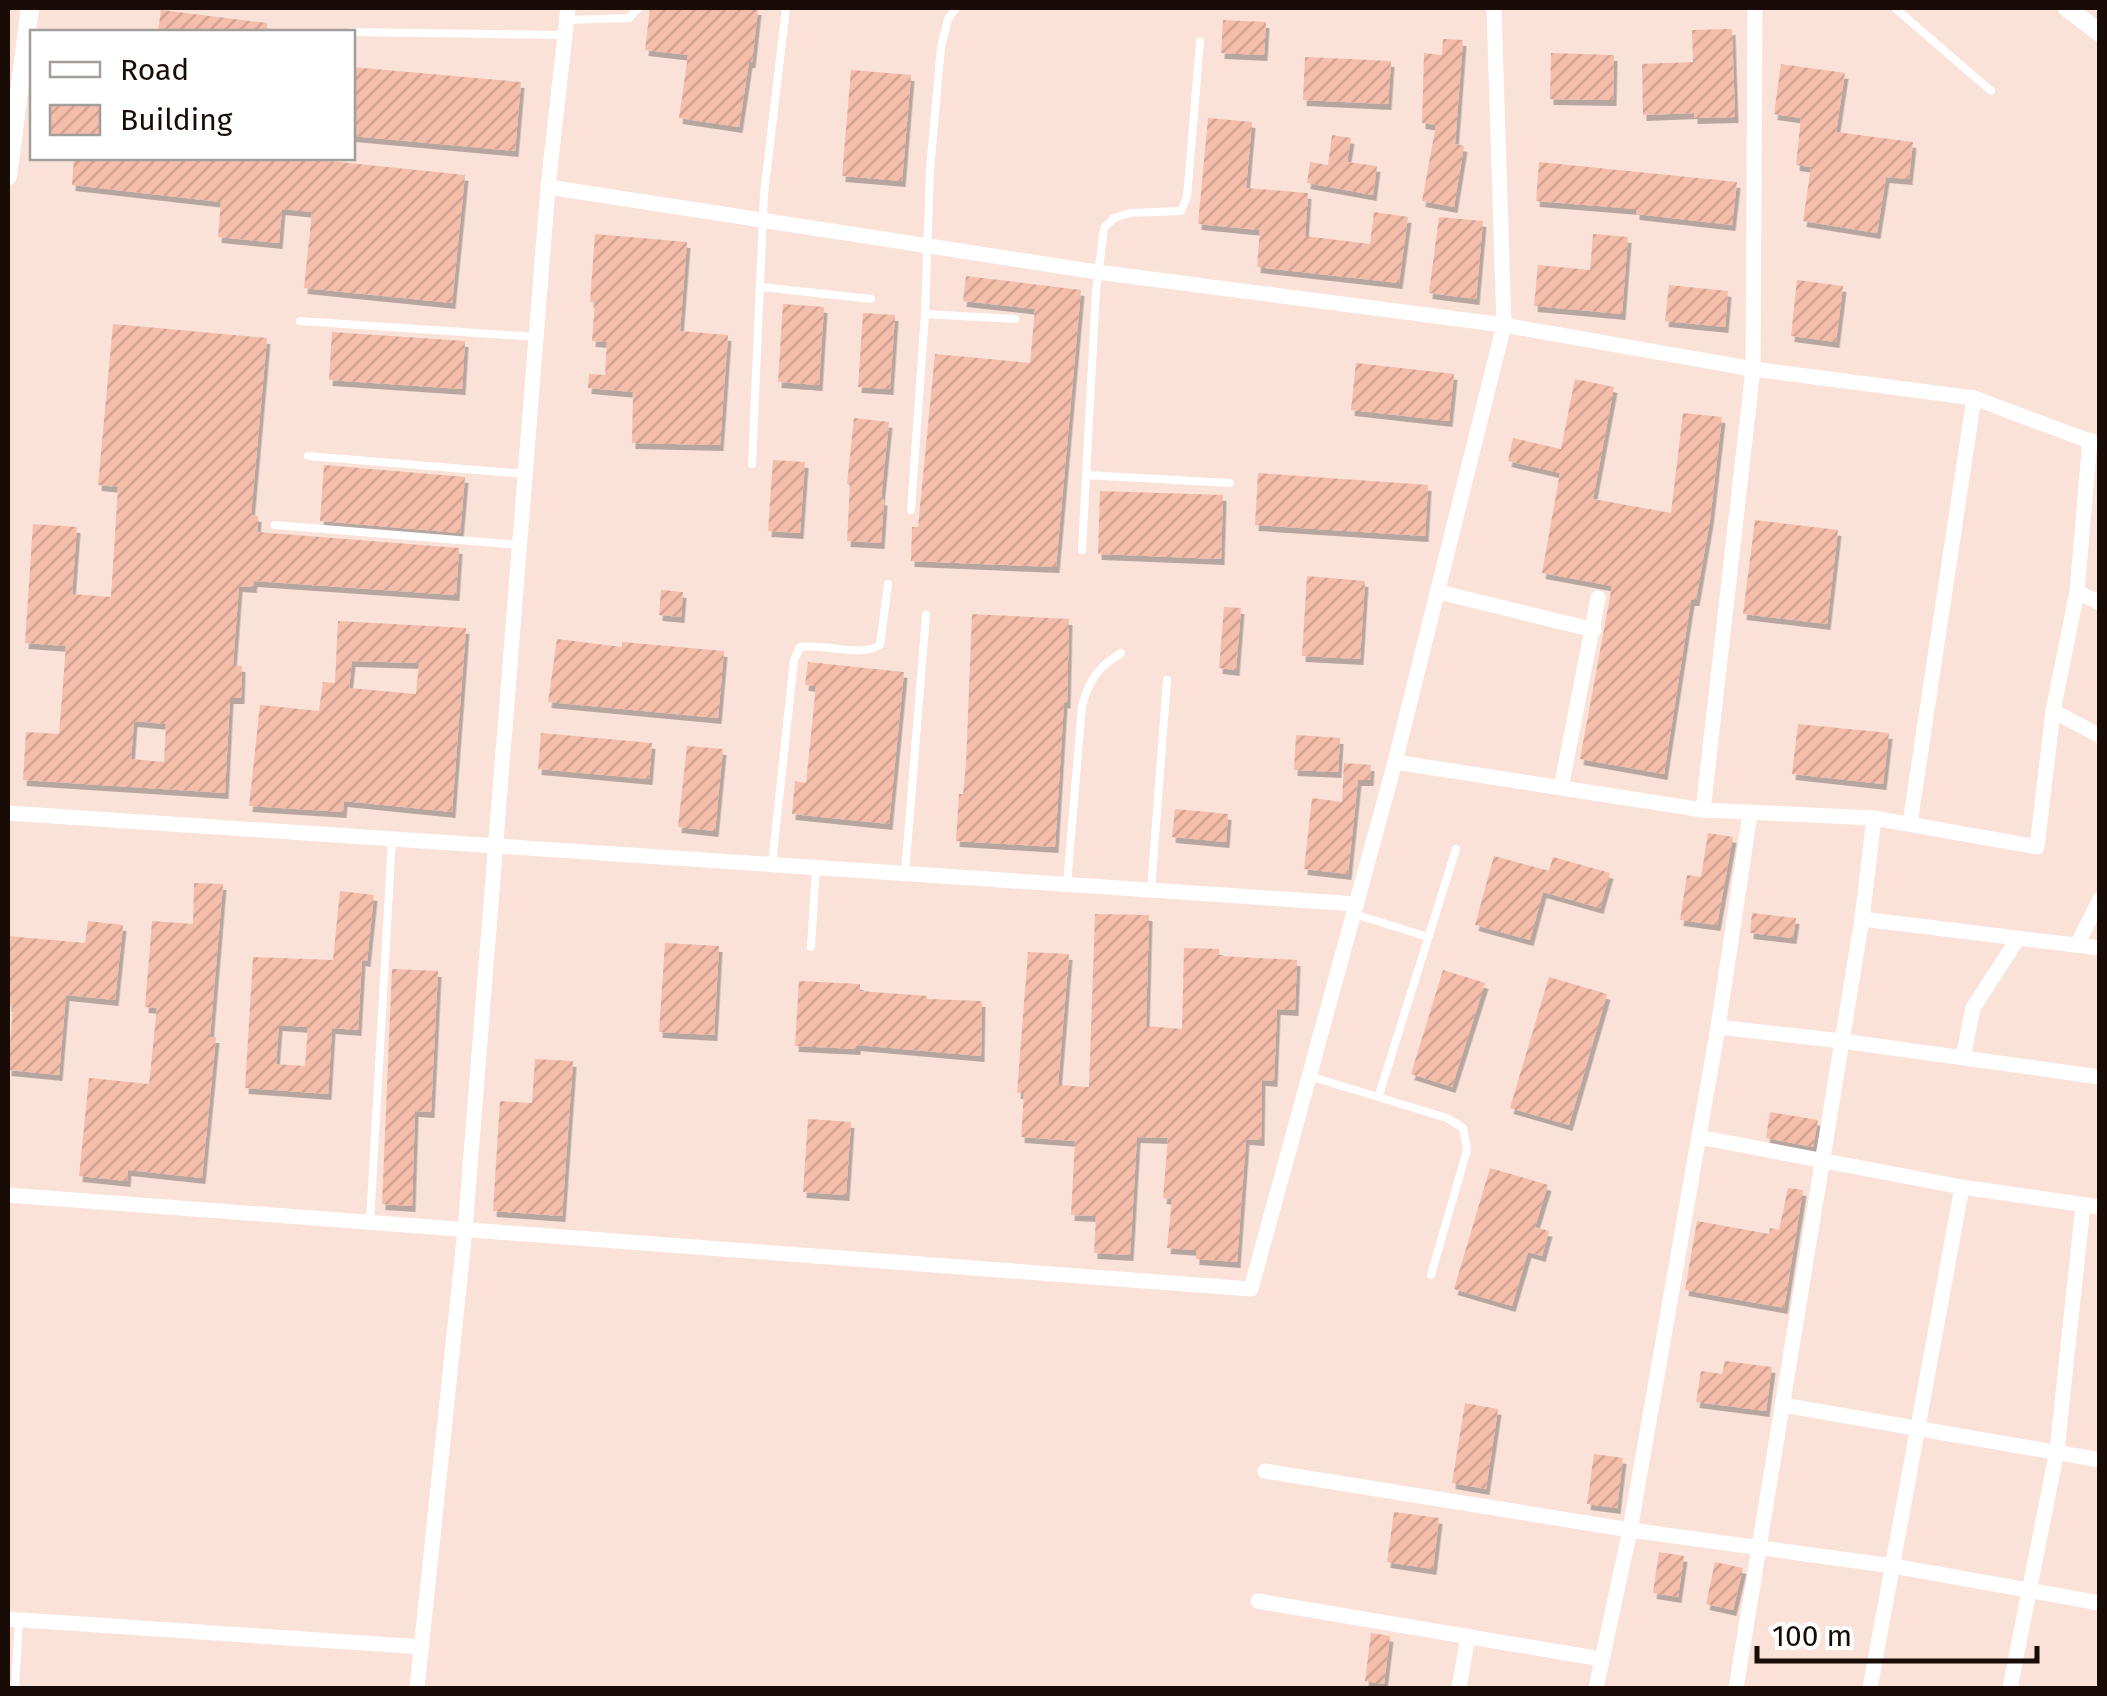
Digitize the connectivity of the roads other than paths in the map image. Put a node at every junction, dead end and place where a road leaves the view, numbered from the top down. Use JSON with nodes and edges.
{"nodes":[{"id":1,"x":30,"y":8,"type":"edge"},
{"id":2,"x":638,"y":8,"type":"edge"},
{"id":3,"x":786,"y":8,"type":"edge"},
{"id":4,"x":956,"y":8,"type":"edge"},
{"id":5,"x":1494,"y":8,"type":"edge"},
{"id":6,"x":1756,"y":8,"type":"edge"},
{"id":7,"x":1896,"y":8,"type":"edge"},
{"id":8,"x":2067,"y":8,"type":"edge"},
{"id":9,"x":566,"y":21,"type":"edge"},
{"id":10,"x":355,"y":32,"type":"edge"},
{"id":11,"x":2100,"y":33,"type":"edge"},
{"id":12,"x":1200,"y":42,"type":"dead end"},
{"id":13,"x":1991,"y":92,"type":"dead end"},
{"id":14,"x":8,"y":176,"type":"edge"},
{"id":15,"x":548,"y":187,"type":"junction"},
{"id":16,"x":764,"y":221,"type":"junction"},
{"id":17,"x":927,"y":244,"type":"junction"},
{"id":18,"x":1097,"y":272,"type":"junction"},
{"id":19,"x":762,"y":288,"type":"junction"},
{"id":20,"x":871,"y":299,"type":"dead end"},
{"id":21,"x":925,"y":314,"type":"junction"},
{"id":22,"x":1015,"y":319,"type":"dead end"},
{"id":23,"x":300,"y":321,"type":"dead end"},
{"id":24,"x":1504,"y":325,"type":"junction"},
{"id":25,"x":536,"y":337,"type":"junction"},
{"id":26,"x":1754,"y":369,"type":"junction"},
{"id":27,"x":1974,"y":398,"type":"junction"},
{"id":28,"x":2094,"y":442,"type":"edge"},
{"id":29,"x":308,"y":456,"type":"dead end"},
{"id":30,"x":752,"y":464,"type":"dead end"},
{"id":31,"x":525,"y":474,"type":"junction"},
{"id":32,"x":1086,"y":475,"type":"junction"},
{"id":33,"x":1230,"y":484,"type":"dead end"},
{"id":34,"x":912,"y":510,"type":"dead end"},
{"id":35,"x":274,"y":525,"type":"dead end"},
{"id":36,"x":520,"y":545,"type":"junction"},
{"id":37,"x":1082,"y":550,"type":"dead end"},
{"id":38,"x":888,"y":584,"type":"dead end"},
{"id":39,"x":1440,"y":592,"type":"junction"},
{"id":40,"x":2077,"y":592,"type":"junction"},
{"id":41,"x":1598,"y":598,"type":"dead end"},
{"id":42,"x":2100,"y":603,"type":"edge"},
{"id":43,"x":926,"y":615,"type":"dead end"},
{"id":44,"x":1594,"y":630,"type":"junction"},
{"id":45,"x":1121,"y":653,"type":"dead end"},
{"id":46,"x":1167,"y":680,"type":"dead end"},
{"id":47,"x":2052,"y":711,"type":"junction"},
{"id":48,"x":2100,"y":736,"type":"edge"},
{"id":49,"x":1395,"y":762,"type":"junction"},
{"id":50,"x":1561,"y":788,"type":"junction"},
{"id":51,"x":1703,"y":810,"type":"junction"},
{"id":52,"x":8,"y":813,"type":"edge"},
{"id":53,"x":1750,"y":814,"type":"junction"},
{"id":54,"x":1874,"y":818,"type":"junction"},
{"id":55,"x":1910,"y":823,"type":"junction"},
{"id":56,"x":392,"y":839,"type":"junction"},
{"id":57,"x":496,"y":846,"type":"junction"},
{"id":58,"x":1456,"y":848,"type":"dead end"},
{"id":59,"x":772,"y":864,"type":"junction"},
{"id":60,"x":816,"y":867,"type":"junction"},
{"id":61,"x":905,"y":873,"type":"junction"},
{"id":62,"x":1067,"y":884,"type":"junction"},
{"id":63,"x":1151,"y":890,"type":"junction"},
{"id":64,"x":2100,"y":900,"type":"edge"},
{"id":65,"x":1356,"y":909,"type":"junction"},
{"id":66,"x":1862,"y":919,"type":"junction"},
{"id":67,"x":1428,"y":937,"type":"junction"},
{"id":68,"x":2017,"y":940,"type":"junction"},
{"id":69,"x":2077,"y":945,"type":"junction"},
{"id":70,"x":810,"y":948,"type":"dead end"},
{"id":71,"x":2100,"y":948,"type":"edge"},
{"id":72,"x":1718,"y":1027,"type":"junction"},
{"id":73,"x":1842,"y":1041,"type":"junction"},
{"id":74,"x":1963,"y":1058,"type":"junction"},
{"id":75,"x":1309,"y":1076,"type":"junction"},
{"id":76,"x":2100,"y":1078,"type":"edge"},
{"id":77,"x":1379,"y":1096,"type":"junction"},
{"id":78,"x":1699,"y":1137,"type":"junction"},
{"id":79,"x":1822,"y":1158,"type":"junction"},
{"id":80,"x":1962,"y":1186,"type":"junction"},
{"id":81,"x":8,"y":1195,"type":"edge"},
{"id":82,"x":2091,"y":1206,"type":"edge"},
{"id":83,"x":370,"y":1222,"type":"junction"},
{"id":84,"x":465,"y":1230,"type":"junction"},
{"id":85,"x":1430,"y":1275,"type":"dead end"},
{"id":86,"x":1783,"y":1404,"type":"junction"},
{"id":87,"x":1920,"y":1427,"type":"junction"},
{"id":88,"x":2057,"y":1450,"type":"junction"},
{"id":89,"x":2100,"y":1460,"type":"edge"},
{"id":90,"x":1264,"y":1471,"type":"dead end"},
{"id":91,"x":1630,"y":1530,"type":"junction"},
{"id":92,"x":1760,"y":1547,"type":"junction"},
{"id":93,"x":1893,"y":1566,"type":"junction"},
{"id":94,"x":2031,"y":1589,"type":"junction"},
{"id":95,"x":1258,"y":1602,"type":"dead end"},
{"id":96,"x":2100,"y":1603,"type":"edge"},
{"id":97,"x":13,"y":1620,"type":"edge"},
{"id":98,"x":1468,"y":1636,"type":"junction"},
{"id":99,"x":422,"y":1647,"type":"junction"},
{"id":100,"x":1601,"y":1659,"type":"junction"},
{"id":101,"x":16,"y":1688,"type":"edge"},
{"id":102,"x":418,"y":1688,"type":"edge"},
{"id":103,"x":1460,"y":1688,"type":"edge"},
{"id":104,"x":1596,"y":1688,"type":"edge"},
{"id":105,"x":1736,"y":1688,"type":"edge"},
{"id":106,"x":1870,"y":1688,"type":"edge"},
{"id":107,"x":2010,"y":1688,"type":"edge"}],
"edges":[{"from":1,"to":14,"type":"street"},
{"from":2,"to":9,"type":"lane"},
{"from":3,"to":16,"type":"lane"},
{"from":4,"to":17,"type":"lane"},
{"from":5,"to":24,"type":"street"},
{"from":6,"to":26,"type":"street"},
{"from":7,"to":13,"type":"lane"},
{"from":8,"to":11,"type":"street"},
{"from":9,"to":10,"type":"lane"},
{"from":9,"to":15,"type":"street"},
{"from":12,"to":18,"type":"lane"},
{"from":15,"to":16,"type":"street"},
{"from":15,"to":25,"type":"street"},
{"from":16,"to":17,"type":"street"},
{"from":16,"to":19,"type":"lane"},
{"from":17,"to":18,"type":"street"},
{"from":17,"to":21,"type":"lane"},
{"from":18,"to":24,"type":"street"},
{"from":18,"to":32,"type":"lane"},
{"from":19,"to":20,"type":"lane"},
{"from":19,"to":30,"type":"lane"},
{"from":21,"to":22,"type":"lane"},
{"from":21,"to":34,"type":"lane"},
{"from":23,"to":25,"type":"lane"},
{"from":24,"to":26,"type":"street"},
{"from":24,"to":39,"type":"street"},
{"from":25,"to":31,"type":"street"},
{"from":26,"to":27,"type":"street"},
{"from":26,"to":51,"type":"street"},
{"from":27,"to":28,"type":"street"},
{"from":27,"to":55,"type":"street"},
{"from":28,"to":40,"type":"street"},
{"from":29,"to":31,"type":"lane"},
{"from":31,"to":36,"type":"street"},
{"from":32,"to":33,"type":"lane"},
{"from":32,"to":37,"type":"lane"},
{"from":35,"to":36,"type":"lane"},
{"from":36,"to":57,"type":"street"},
{"from":38,"to":59,"type":"lane"},
{"from":39,"to":44,"type":"street"},
{"from":39,"to":49,"type":"street"},
{"from":40,"to":42,"type":"street"},
{"from":40,"to":47,"type":"street"},
{"from":41,"to":44,"type":"street"},
{"from":43,"to":61,"type":"lane"},
{"from":44,"to":50,"type":"street"},
{"from":45,"to":62,"type":"lane"},
{"from":46,"to":63,"type":"lane"},
{"from":47,"to":48,"type":"street"},
{"from":47,"to":55,"type":"street"},
{"from":49,"to":50,"type":"street"},
{"from":49,"to":65,"type":"street"},
{"from":50,"to":51,"type":"street"},
{"from":51,"to":53,"type":"street"},
{"from":52,"to":56,"type":"street"},
{"from":53,"to":54,"type":"street"},
{"from":53,"to":72,"type":"street"},
{"from":54,"to":55,"type":"street"},
{"from":54,"to":66,"type":"street"},
{"from":56,"to":57,"type":"street"},
{"from":56,"to":83,"type":"lane"},
{"from":57,"to":59,"type":"street"},
{"from":57,"to":84,"type":"street"},
{"from":58,"to":67,"type":"lane"},
{"from":59,"to":60,"type":"street"},
{"from":60,"to":61,"type":"street"},
{"from":60,"to":70,"type":"lane"},
{"from":61,"to":62,"type":"street"},
{"from":62,"to":63,"type":"street"},
{"from":63,"to":65,"type":"street"},
{"from":64,"to":69,"type":"street"},
{"from":65,"to":67,"type":"lane"},
{"from":65,"to":75,"type":"street"},
{"from":66,"to":68,"type":"street"},
{"from":66,"to":73,"type":"street"},
{"from":67,"to":77,"type":"lane"},
{"from":68,"to":69,"type":"street"},
{"from":68,"to":74,"type":"street"},
{"from":69,"to":71,"type":"street"},
{"from":72,"to":73,"type":"street"},
{"from":72,"to":78,"type":"street"},
{"from":73,"to":74,"type":"street"},
{"from":73,"to":79,"type":"street"},
{"from":74,"to":76,"type":"street"},
{"from":75,"to":77,"type":"lane"},
{"from":75,"to":84,"type":"street"},
{"from":77,"to":85,"type":"lane"},
{"from":78,"to":79,"type":"street"},
{"from":78,"to":91,"type":"street"},
{"from":79,"to":80,"type":"street"},
{"from":79,"to":86,"type":"street"},
{"from":80,"to":82,"type":"street"},
{"from":80,"to":87,"type":"street"},
{"from":81,"to":83,"type":"street"},
{"from":82,"to":88,"type":"street"},
{"from":83,"to":84,"type":"street"},
{"from":84,"to":99,"type":"street"},
{"from":86,"to":87,"type":"street"},
{"from":86,"to":92,"type":"street"},
{"from":87,"to":88,"type":"street"},
{"from":87,"to":93,"type":"street"},
{"from":88,"to":89,"type":"street"},
{"from":88,"to":94,"type":"street"},
{"from":90,"to":91,"type":"street"},
{"from":91,"to":92,"type":"street"},
{"from":91,"to":100,"type":"street"},
{"from":92,"to":93,"type":"street"},
{"from":92,"to":105,"type":"street"},
{"from":93,"to":94,"type":"street"},
{"from":93,"to":106,"type":"street"},
{"from":94,"to":96,"type":"street"},
{"from":94,"to":107,"type":"street"},
{"from":95,"to":98,"type":"street"},
{"from":97,"to":99,"type":"street"},
{"from":97,"to":101,"type":"lane"},
{"from":98,"to":100,"type":"street"},
{"from":98,"to":103,"type":"street"},
{"from":99,"to":102,"type":"street"},
{"from":100,"to":104,"type":"street"}]}
